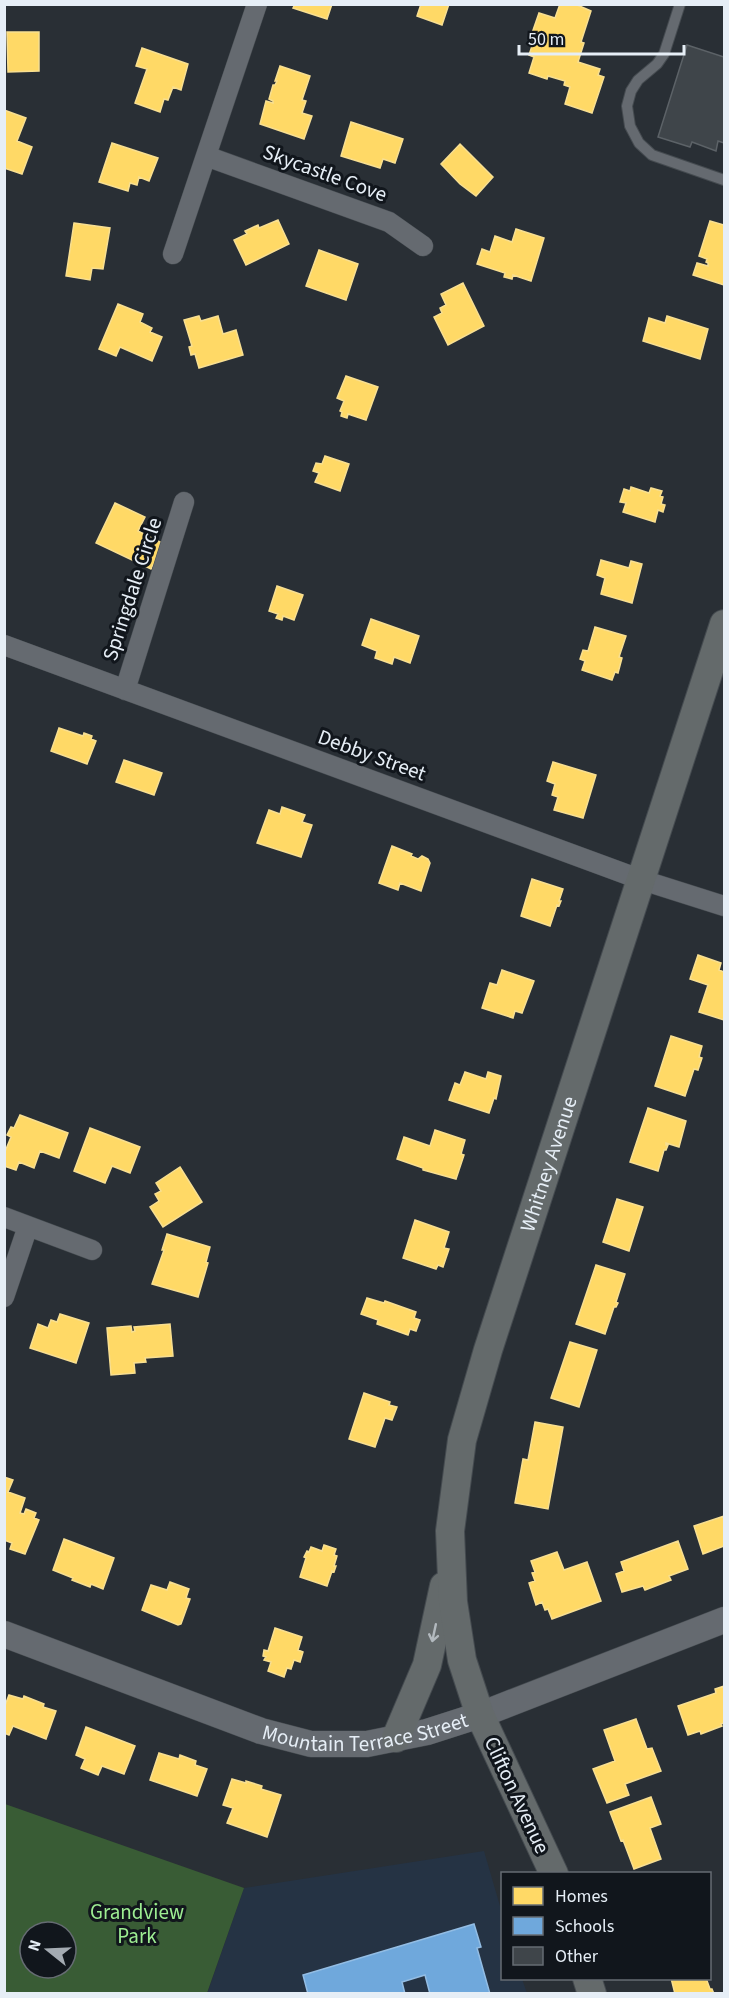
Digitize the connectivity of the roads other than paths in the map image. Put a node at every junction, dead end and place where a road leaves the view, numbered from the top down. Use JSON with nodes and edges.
{"nodes":[{"id":1,"x":257,"y":4,"type":"edge"},
{"id":2,"x":680,"y":4,"type":"edge"},
{"id":3,"x":206,"y":156,"type":"junction"},
{"id":4,"x":724,"y":180,"type":"edge"},
{"id":5,"x":423,"y":246,"type":"dead end"},
{"id":6,"x":173,"y":254,"type":"dead end"},
{"id":7,"x":184,"y":502,"type":"dead end"},
{"id":8,"x":724,"y":624,"type":"edge"},
{"id":9,"x":4,"y":645,"type":"edge"},
{"id":10,"x":125,"y":690,"type":"junction"},
{"id":11,"x":642,"y":880,"type":"junction"},
{"id":12,"x":724,"y":906,"type":"edge"},
{"id":13,"x":4,"y":1216,"type":"edge"},
{"id":14,"x":28,"y":1226,"type":"junction"},
{"id":15,"x":92,"y":1251,"type":"dead end"},
{"id":16,"x":4,"y":1297,"type":"edge"},
{"id":17,"x":451,"y":1555,"type":"junction"},
{"id":18,"x":724,"y":1620,"type":"edge"},
{"id":19,"x":4,"y":1634,"type":"edge"},
{"id":20,"x":480,"y":1715,"type":"junction"},
{"id":21,"x":396,"y":1738,"type":"junction"},
{"id":22,"x":553,"y":1872,"type":"edge"}],
"edges":[{"from":1,"to":3,"type":"street"},
{"from":2,"to":4,"type":"lane"},
{"from":3,"to":5,"type":"street","name":"Skycastle Cove"},
{"from":3,"to":6,"type":"street"},
{"from":7,"to":10,"type":"street","name":"Springdale Circle"},
{"from":8,"to":11,"type":"main road","name":"Whitney Avenue"},
{"from":9,"to":10,"type":"street","name":"Debby Street"},
{"from":10,"to":11,"type":"street","name":"Debby Street"},
{"from":11,"to":12,"type":"street","name":"Debby Street"},
{"from":11,"to":17,"type":"main road","name":"Whitney Avenue"},
{"from":13,"to":14,"type":"street"},
{"from":14,"to":15,"type":"street"},
{"from":14,"to":16,"type":"street"},
{"from":17,"to":20,"type":"main road","name":"Whitney Avenue"},
{"from":17,"to":21,"type":"main road","one_way":true},
{"from":18,"to":20,"type":"street","name":"Mountain Terrace Street"},
{"from":19,"to":21,"type":"street","name":"Mountain Terrace Street"},
{"from":20,"to":21,"type":"street","name":"Mountain Terrace Street"},
{"from":20,"to":22,"type":"main road","name":"Clifton Avenue"}]}
